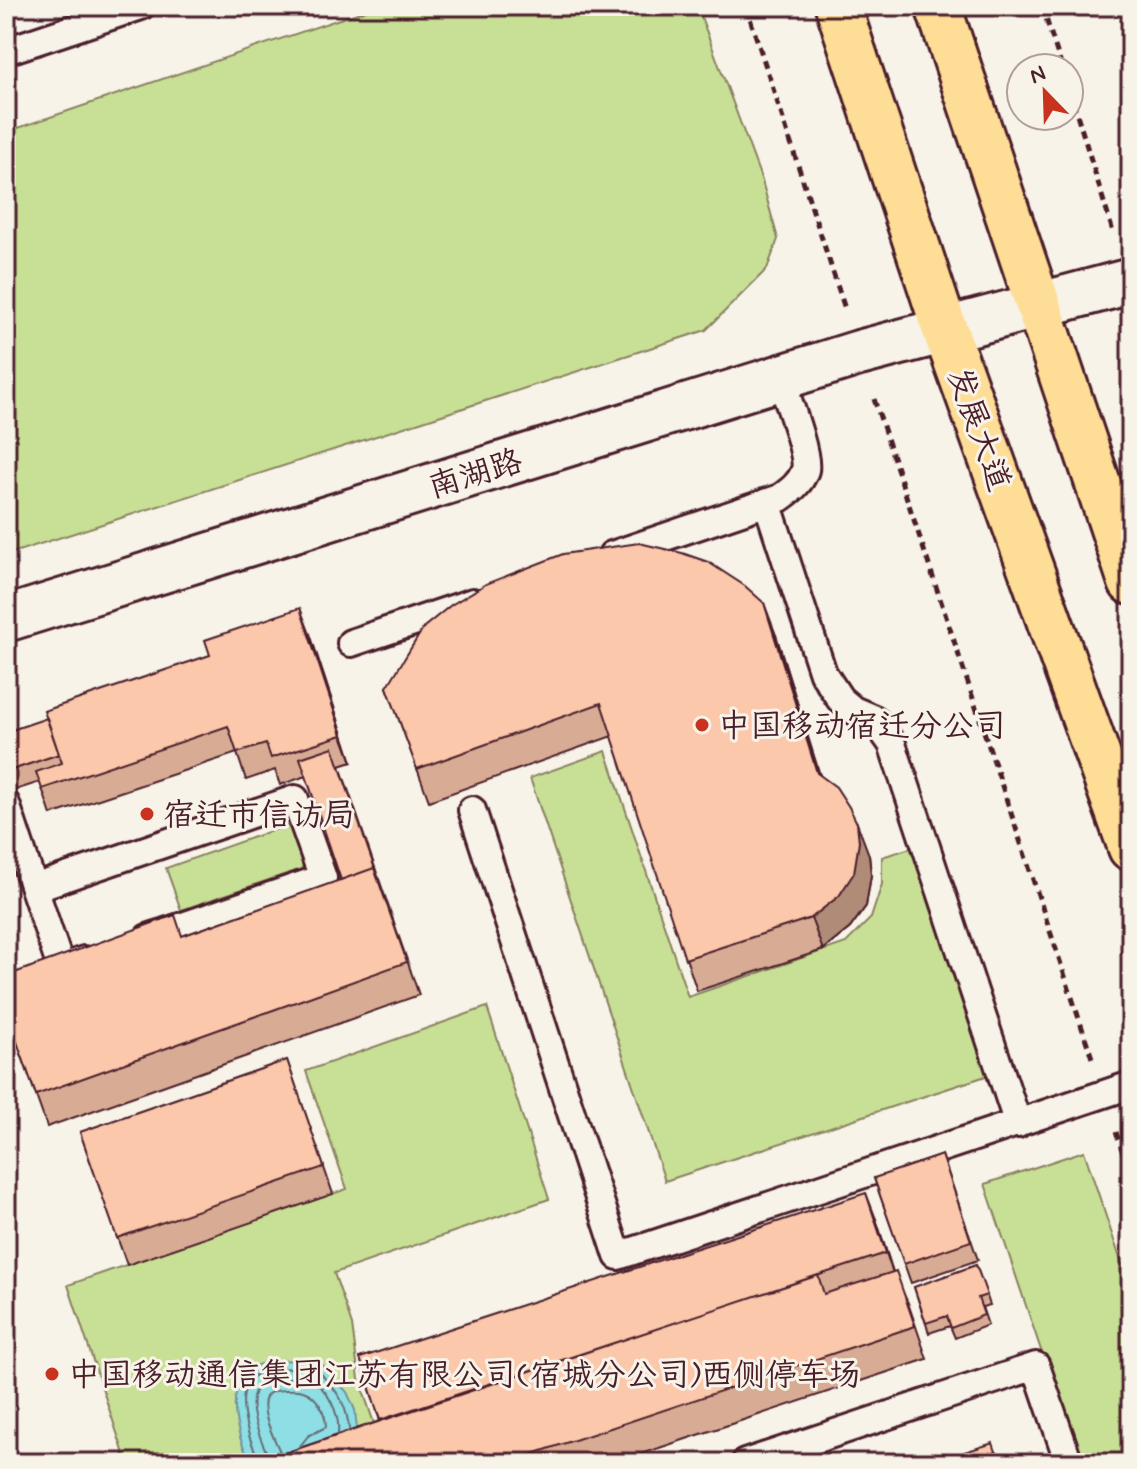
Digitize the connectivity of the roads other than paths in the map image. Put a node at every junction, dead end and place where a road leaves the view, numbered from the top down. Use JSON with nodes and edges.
{"nodes":[{"id":1,"x":141,"y":6,"type":"edge"},
{"id":2,"x":838,"y":6,"type":"edge"},
{"id":3,"x":938,"y":6,"type":"edge"},
{"id":4,"x":6,"y":51,"type":"edge"},
{"id":5,"x":1130,"y":282,"type":"edge"},
{"id":6,"x":1040,"y":305,"type":"junction"},
{"id":7,"x":945,"y":330,"type":"junction"},
{"id":8,"x":780,"y":377,"type":"junction"},
{"id":9,"x":767,"y":502,"type":"junction"},
{"id":10,"x":589,"y":563,"type":"edge"},
{"id":11,"x":1131,"y":582,"type":"edge"},
{"id":12,"x":500,"y":593,"type":"edge"},
{"id":13,"x":6,"y":619,"type":"edge"},
{"id":14,"x":351,"y":643,"type":"dead end"},
{"id":15,"x":6,"y":804,"type":"edge"},
{"id":16,"x":472,"y":810,"type":"dead end"},
{"id":17,"x":12,"y":841,"type":"edge"},
{"id":18,"x":1131,"y":848,"type":"edge"},
{"id":19,"x":34,"y":888,"type":"junction"},
{"id":20,"x":1131,"y":1085,"type":"edge"},
{"id":21,"x":1018,"y":1124,"type":"junction"},
{"id":22,"x":745,"y":1463,"type":"edge"},
{"id":23,"x":1069,"y":1463,"type":"edge"}],
"edges":[{"from":1,"to":4,"type":"lane"},
{"from":2,"to":7,"type":"main road","name":"发展大道"},
{"from":3,"to":6,"type":"main road"},
{"from":5,"to":6,"type":"street","name":"南湖路"},
{"from":6,"to":7,"type":"street","name":"南湖路"},
{"from":6,"to":11,"type":"main road"},
{"from":7,"to":8,"type":"street","name":"南湖路"},
{"from":7,"to":18,"type":"main road","name":"发展大道"},
{"from":8,"to":9,"type":"lane"},
{"from":8,"to":13,"type":"street","name":"南湖路"},
{"from":9,"to":10,"type":"lane"},
{"from":9,"to":21,"type":"lane"},
{"from":12,"to":14,"type":"lane"},
{"from":15,"to":17,"type":"lane"},
{"from":16,"to":21,"type":"lane"},
{"from":17,"to":19,"type":"lane"},
{"from":19,"to":19,"type":"lane"},
{"from":20,"to":21,"type":"lane"},
{"from":22,"to":23,"type":"lane"}]}
